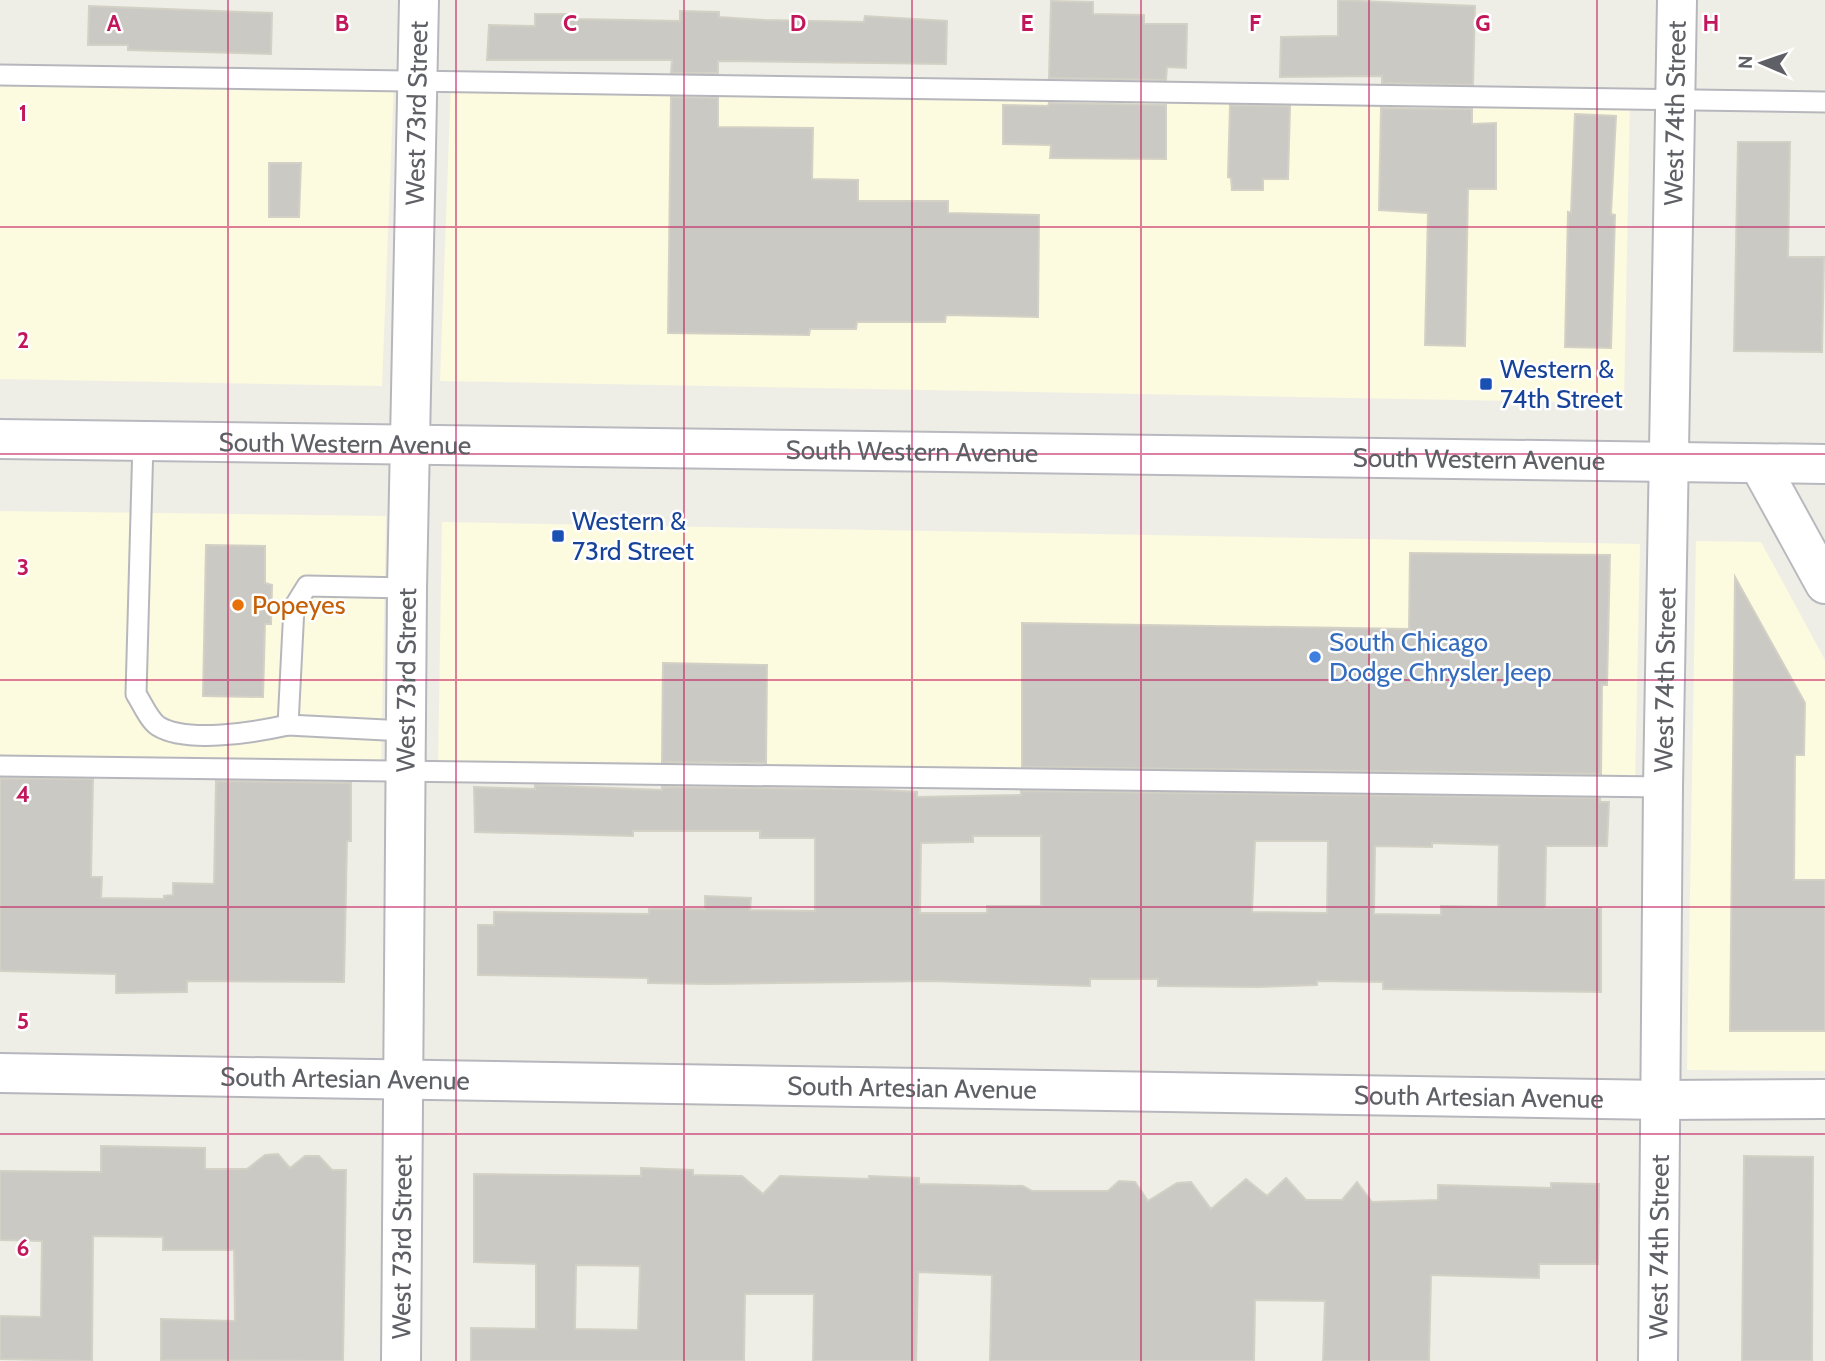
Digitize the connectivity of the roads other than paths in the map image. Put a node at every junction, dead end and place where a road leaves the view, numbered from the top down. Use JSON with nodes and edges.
{"nodes":[{"id":1,"x":419,"y":0,"type":"edge"},
{"id":2,"x":1677,"y":0,"type":"edge"},
{"id":3,"x":0,"y":75,"type":"edge"},
{"id":4,"x":417,"y":81,"type":"junction"},
{"id":5,"x":1676,"y":99,"type":"junction"},
{"id":6,"x":1825,"y":102,"type":"edge"},
{"id":7,"x":0,"y":439,"type":"edge"},
{"id":8,"x":143,"y":442,"type":"junction"},
{"id":9,"x":409,"y":447,"type":"junction"},
{"id":10,"x":1669,"y":462,"type":"junction"},
{"id":11,"x":1759,"y":464,"type":"junction"},
{"id":12,"x":1825,"y":464,"type":"edge"},
{"id":13,"x":1825,"y":584,"type":"edge"},
{"id":14,"x":407,"y":588,"type":"junction"},
{"id":15,"x":288,"y":725,"type":"junction"},
{"id":16,"x":405,"y":732,"type":"junction"},
{"id":17,"x":0,"y":766,"type":"edge"},
{"id":18,"x":405,"y":771,"type":"junction"},
{"id":19,"x":1663,"y":787,"type":"junction"},
{"id":20,"x":0,"y":1073,"type":"edge"},
{"id":21,"x":405,"y":1080,"type":"junction"},
{"id":22,"x":1825,"y":1099,"type":"edge"},
{"id":23,"x":1661,"y":1100,"type":"junction"},
{"id":24,"x":401,"y":1361,"type":"edge"},
{"id":25,"x":1658,"y":1361,"type":"edge"}],
"edges":[{"from":1,"to":4,"type":"street","name":"West 73rd Street"},
{"from":2,"to":5,"type":"street","name":"West 74th Street"},
{"from":3,"to":4,"type":"lane"},
{"from":4,"to":5,"type":"lane"},
{"from":4,"to":9,"type":"street","name":"West 73rd Street"},
{"from":5,"to":6,"type":"lane"},
{"from":5,"to":10,"type":"street","name":"West 74th Street"},
{"from":7,"to":8,"type":"street","name":"South Western Avenue"},
{"from":8,"to":9,"type":"street","name":"South Western Avenue"},
{"from":8,"to":15,"type":"lane"},
{"from":9,"to":10,"type":"street","name":"South Western Avenue"},
{"from":9,"to":14,"type":"street","name":"West 73rd Street"},
{"from":10,"to":11,"type":"street","name":"South Western Avenue"},
{"from":10,"to":19,"type":"street","name":"West 74th Street"},
{"from":11,"to":12,"type":"street","name":"South Western Avenue"},
{"from":11,"to":13,"type":"street"},
{"from":14,"to":15,"type":"lane"},
{"from":14,"to":16,"type":"street","name":"West 73rd Street"},
{"from":15,"to":16,"type":"lane"},
{"from":16,"to":18,"type":"street","name":"West 73rd Street"},
{"from":17,"to":18,"type":"lane"},
{"from":18,"to":19,"type":"lane"},
{"from":18,"to":21,"type":"street","name":"West 73rd Street"},
{"from":19,"to":23,"type":"street","name":"West 74th Street"},
{"from":20,"to":21,"type":"street","name":"South Artesian Avenue"},
{"from":21,"to":23,"type":"street","name":"South Artesian Avenue"},
{"from":21,"to":24,"type":"street","name":"West 73rd Street"},
{"from":22,"to":23,"type":"street","name":"South Artesian Avenue"},
{"from":23,"to":25,"type":"street","name":"West 74th Street"}]}
